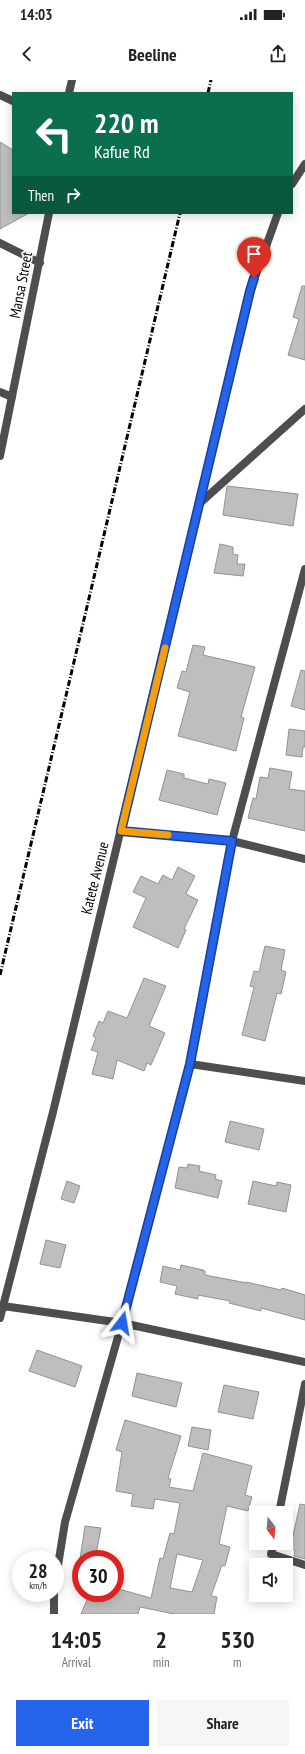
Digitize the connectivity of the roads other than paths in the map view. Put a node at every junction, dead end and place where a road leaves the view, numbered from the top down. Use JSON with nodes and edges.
{"nodes":[{"id":1,"x":72,"y":80,"type":"edge"},
{"id":2,"x":70,"y":92,"type":"edge"},
{"id":3,"x":0,"y":95,"type":"edge"},
{"id":4,"x":12,"y":101,"type":"edge"},
{"id":5,"x":305,"y":164,"type":"edge"},
{"id":6,"x":293,"y":182,"type":"edge"},
{"id":7,"x":49,"y":214,"type":"edge"},
{"id":8,"x":278,"y":214,"type":"edge"},
{"id":9,"x":0,"y":242,"type":"edge"},
{"id":10,"x":40,"y":263,"type":"junction"},
{"id":11,"x":0,"y":392,"type":"edge"},
{"id":12,"x":12,"y":397,"type":"junction"},
{"id":13,"x":305,"y":409,"type":"edge"},
{"id":14,"x":0,"y":456,"type":"edge"},
{"id":15,"x":200,"y":503,"type":"junction"},
{"id":16,"x":305,"y":569,"type":"edge"},
{"id":17,"x":121,"y":831,"type":"junction"},
{"id":18,"x":232,"y":841,"type":"junction"},
{"id":19,"x":305,"y":859,"type":"edge"},
{"id":20,"x":190,"y":1064,"type":"junction"},
{"id":21,"x":305,"y":1081,"type":"edge"},
{"id":22,"x":3,"y":1306,"type":"junction"},
{"id":23,"x":0,"y":1318,"type":"edge"},
{"id":24,"x":122,"y":1323,"type":"junction"},
{"id":25,"x":305,"y":1362,"type":"edge"},
{"id":26,"x":305,"y":1384,"type":"edge"},
{"id":27,"x":281,"y":1506,"type":"edge"},
{"id":28,"x":60,"y":1550,"type":"edge"},
{"id":29,"x":272,"y":1550,"type":"edge"},
{"id":30,"x":305,"y":1565,"type":"edge"},
{"id":31,"x":54,"y":1602,"type":"edge"},
{"id":32,"x":54,"y":1614,"type":"edge"}],
"edges":[{"from":1,"to":2,"type":"street"},
{"from":3,"to":4,"type":"street"},
{"from":5,"to":6,"type":"street"},
{"from":7,"to":10,"type":"street","name":"Mansa Street"},
{"from":8,"to":15,"type":"street","name":"Katete Avenue"},
{"from":9,"to":10,"type":"street"},
{"from":10,"to":12,"type":"street","name":"Mansa Street"},
{"from":11,"to":12,"type":"street"},
{"from":12,"to":14,"type":"street","name":"Mansa Street"},
{"from":13,"to":15,"type":"street"},
{"from":15,"to":17,"type":"street","name":"Katete Avenue"},
{"from":16,"to":18,"type":"street"},
{"from":17,"to":18,"type":"street"},
{"from":17,"to":22,"type":"street","name":"Katete Avenue"},
{"from":18,"to":19,"type":"street"},
{"from":18,"to":20,"type":"street"},
{"from":20,"to":21,"type":"street"},
{"from":20,"to":24,"type":"street"},
{"from":22,"to":23,"type":"street","name":"Katete Avenue"},
{"from":22,"to":24,"type":"street"},
{"from":24,"to":25,"type":"street"},
{"from":24,"to":28,"type":"street"},
{"from":26,"to":27,"type":"street"},
{"from":29,"to":30,"type":"street"},
{"from":31,"to":32,"type":"street"}]}
